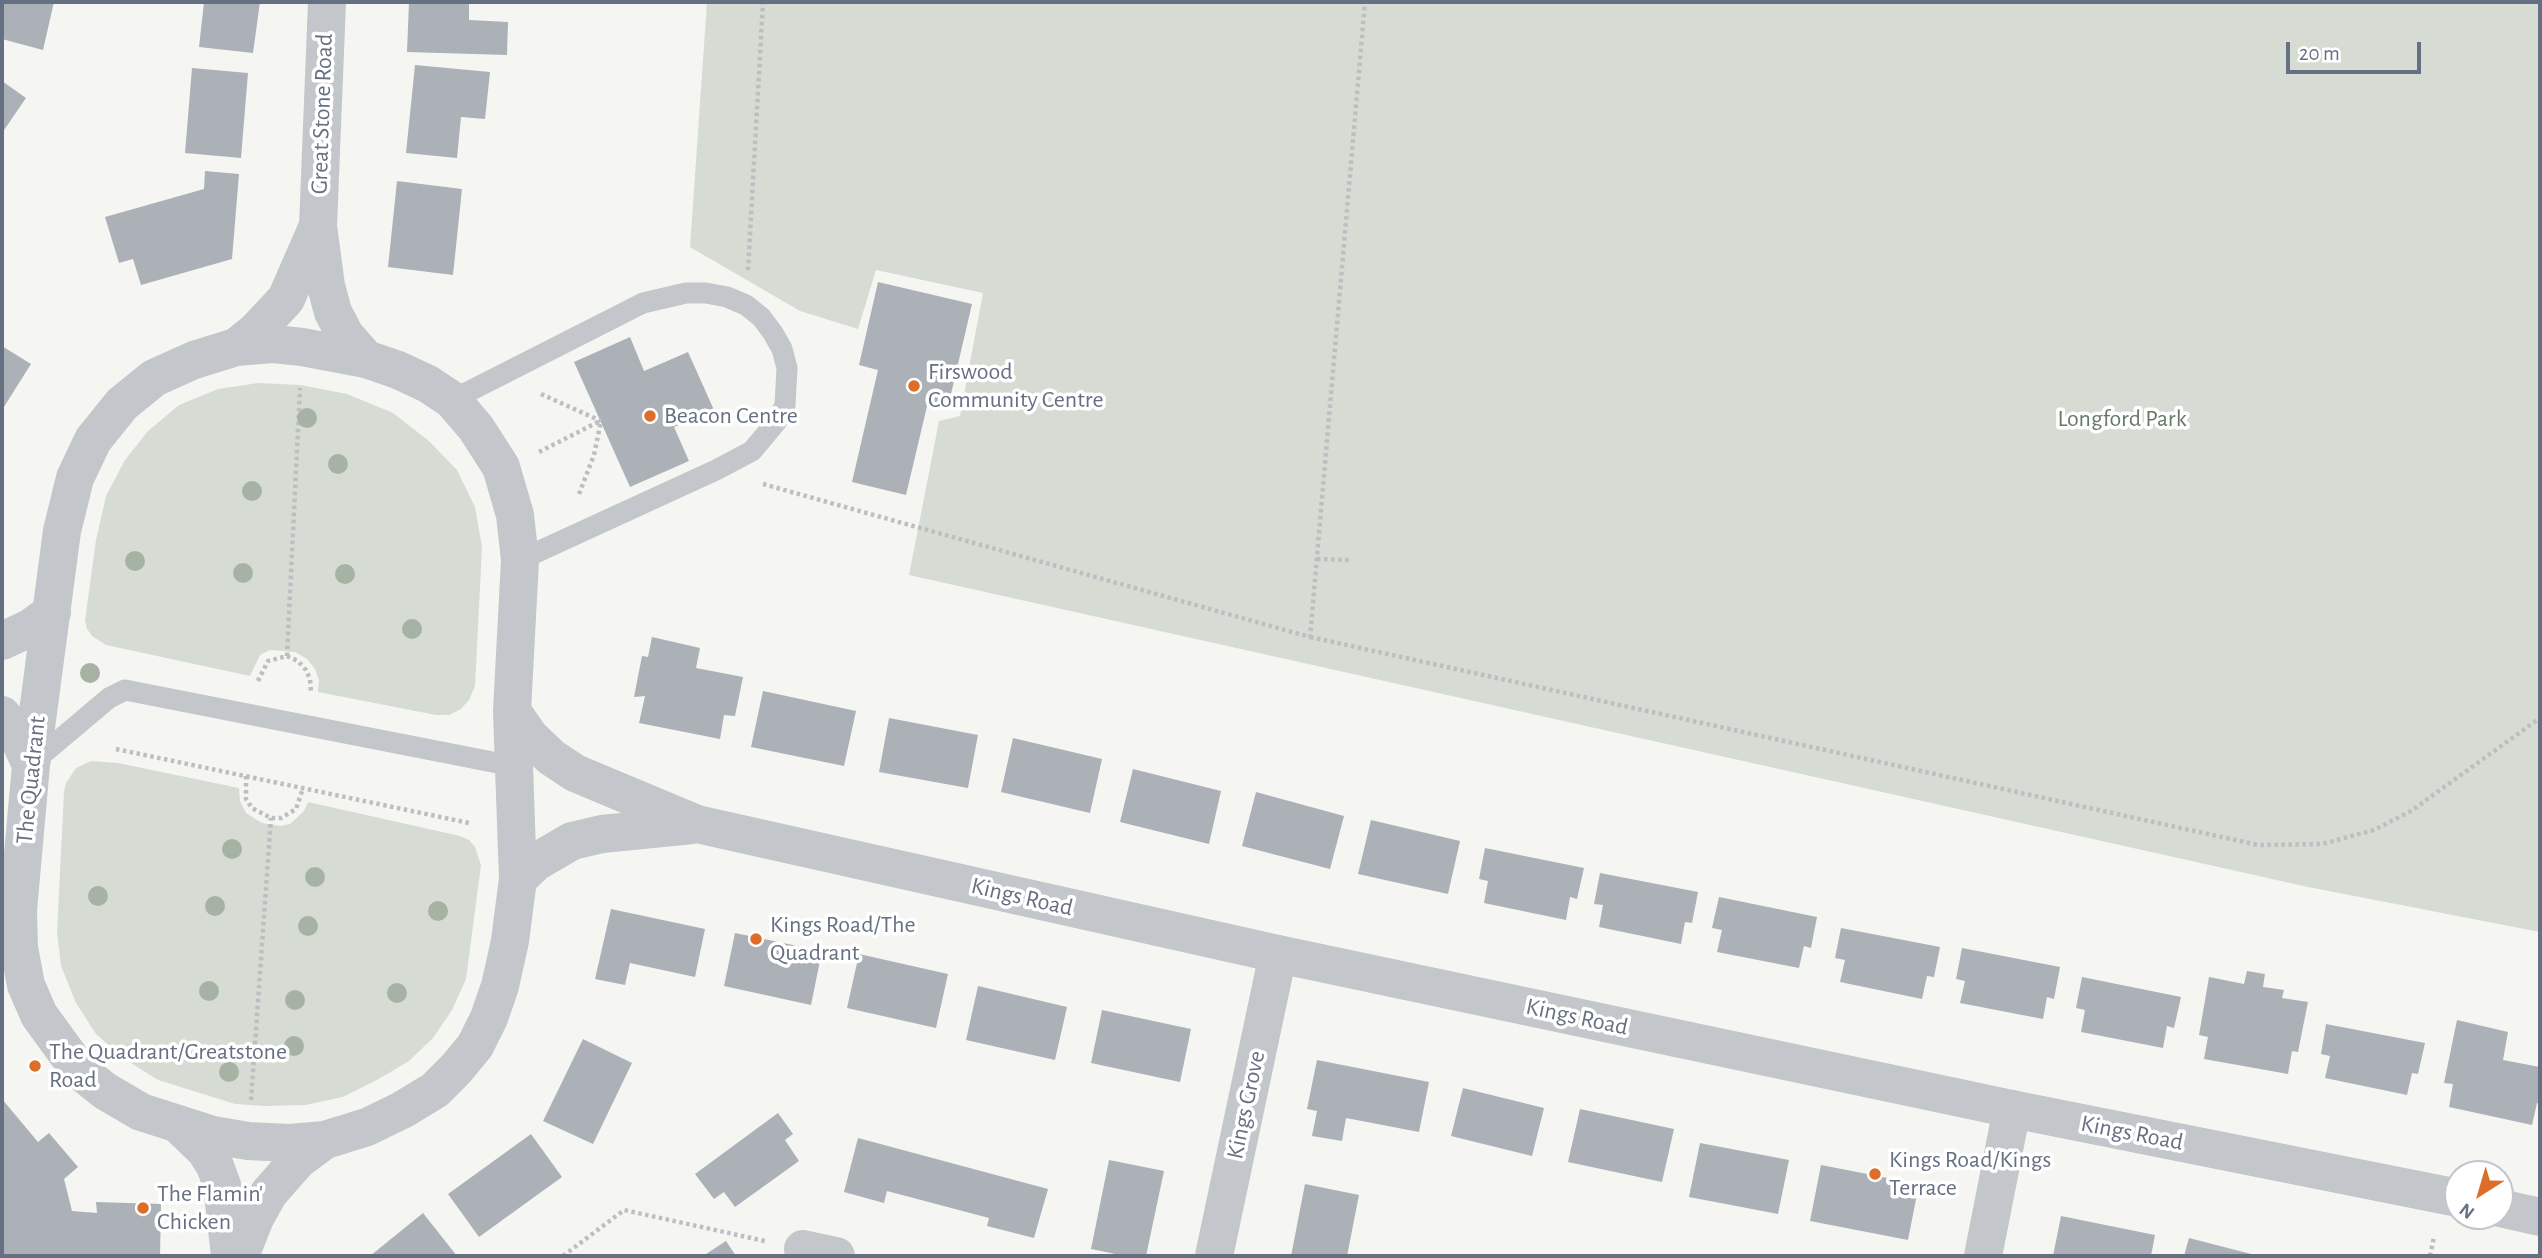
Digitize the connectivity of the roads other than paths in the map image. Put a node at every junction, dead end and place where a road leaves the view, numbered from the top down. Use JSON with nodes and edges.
{"nodes":[{"id":1,"x":327,"y":2,"type":"edge"},
{"id":2,"x":318,"y":226,"type":"junction"},
{"id":3,"x":236,"y":347,"type":"junction"},
{"id":4,"x":366,"y":359,"type":"junction"},
{"id":5,"x":452,"y":400,"type":"junction"},
{"id":6,"x":520,"y":561,"type":"junction"},
{"id":7,"x":52,"y":612,"type":"junction"},
{"id":8,"x":2,"y":641,"type":"edge"},
{"id":9,"x":512,"y":711,"type":"junction"},
{"id":10,"x":2,"y":715,"type":"edge"},
{"id":11,"x":31,"y":765,"type":"junction"},
{"id":12,"x":513,"y":766,"type":"junction"},
{"id":13,"x":697,"y":824,"type":"junction"},
{"id":14,"x":518,"y":879,"type":"junction"},
{"id":15,"x":1278,"y":954,"type":"junction"},
{"id":16,"x":2012,"y":1109,"type":"junction"},
{"id":17,"x":179,"y":1125,"type":"junction"},
{"id":18,"x":325,"y":1140,"type":"junction"},
{"id":19,"x":2444,"y":1195,"type":"edge"},
{"id":20,"x":2514,"y":1211,"type":"edge"},
{"id":21,"x":2540,"y":1217,"type":"edge"},
{"id":22,"x":230,"y":1256,"type":"edge"},
{"id":23,"x":240,"y":1256,"type":"edge"},
{"id":24,"x":1214,"y":1256,"type":"edge"},
{"id":25,"x":1983,"y":1256,"type":"edge"}],
"edges":[{"from":1,"to":2,"type":"street","name":"Great Stone Road"},
{"from":2,"to":3,"type":"street","name":"Great Stone Road"},
{"from":2,"to":4,"type":"street","name":"Great Stone Road"},
{"from":3,"to":4,"type":"street","name":"The Quadrant"},
{"from":3,"to":7,"type":"street","name":"The Quadrant"},
{"from":4,"to":5,"type":"street","name":"The Quadrant"},
{"from":5,"to":6,"type":"street","name":"The Quadrant"},
{"from":5,"to":6,"type":"lane"},
{"from":6,"to":9,"type":"street","name":"The Quadrant"},
{"from":7,"to":8,"type":"street"},
{"from":7,"to":11,"type":"street","name":"The Quadrant"},
{"from":9,"to":12,"type":"street","name":"The Quadrant"},
{"from":9,"to":13,"type":"street","name":"Kings Road"},
{"from":10,"to":11,"type":"street"},
{"from":11,"to":12,"type":"lane"},
{"from":11,"to":17,"type":"street","name":"The Quadrant"},
{"from":12,"to":14,"type":"street","name":"The Quadrant"},
{"from":13,"to":14,"type":"street","name":"Kings Road"},
{"from":13,"to":15,"type":"street","name":"Kings Road"},
{"from":14,"to":18,"type":"street","name":"The Quadrant"},
{"from":15,"to":16,"type":"street","name":"Kings Road"},
{"from":15,"to":24,"type":"street","name":"Kings Grove"},
{"from":16,"to":19,"type":"street","name":"Kings Road"},
{"from":16,"to":25,"type":"street"},
{"from":17,"to":18,"type":"street","name":"The Quadrant"},
{"from":17,"to":22,"type":"street"},
{"from":18,"to":23,"type":"street"},
{"from":20,"to":21,"type":"street"}]}
